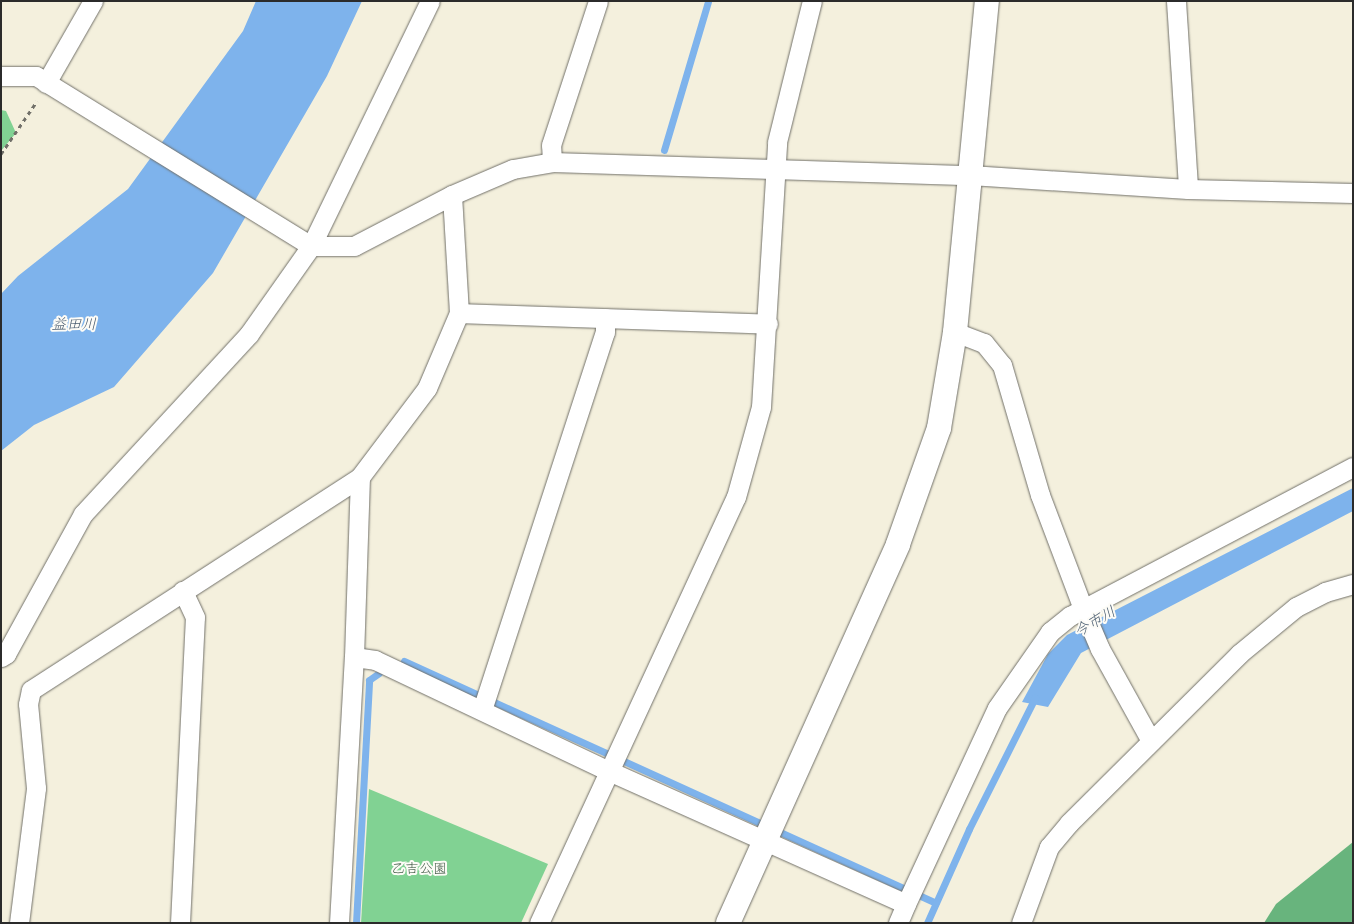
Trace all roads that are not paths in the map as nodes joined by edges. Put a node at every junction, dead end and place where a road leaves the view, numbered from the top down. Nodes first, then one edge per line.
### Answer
1 (93, 1) edge
2 (430, 1) edge
3 (598, 1) edge
4 (812, 1) edge
5 (987, 1) edge
6 (1176, 1) edge
7 (1, 76) edge
8 (46, 83) junction
9 (552, 162) junction
10 (775, 170) junction
11 (970, 175) junction
12 (1188, 188) junction
13 (1353, 193) edge
14 (452, 195) junction
15 (310, 246) junction
16 (459, 314) junction
17 (605, 318) junction
18 (768, 324) junction
19 (955, 332) junction
20 (1353, 467) edge
21 (360, 477) junction
22 (1353, 584) edge
23 (183, 591) junction
24 (1086, 616) junction
25 (1, 657) edge
26 (354, 657) junction
27 (482, 710) junction
28 (1151, 741) junction
29 (609, 771) junction
30 (765, 840) junction
31 (906, 904) junction
32 (19, 923) edge
33 (180, 923) edge
34 (339, 923) edge
35 (539, 923) edge
36 (728, 923) edge
37 (898, 923) edge
38 (1021, 923) edge

1 - 8 street
2 - 15 street
3 - 9 street
4 - 10 street
5 - 11 street
6 - 12 street
7 - 8 street
8 - 15 street
9 - 10 street
9 - 14 street
10 - 11 street
10 - 18 street
11 - 12 street
11 - 19 street
12 - 13 street
14 - 15 street
14 - 16 street
15 - 25 street
16 - 17 street
16 - 21 street
17 - 18 street
17 - 27 street
18 - 29 street
19 - 24 street
19 - 30 street
20 - 24 street
21 - 23 street
21 - 26 street
22 - 28 street
23 - 32 street
23 - 33 street
24 - 28 street
24 - 31 street
26 - 27 street
26 - 34 street
27 - 29 street
28 - 38 street
29 - 30 street
29 - 35 street
30 - 31 street
30 - 36 street
31 - 37 street

